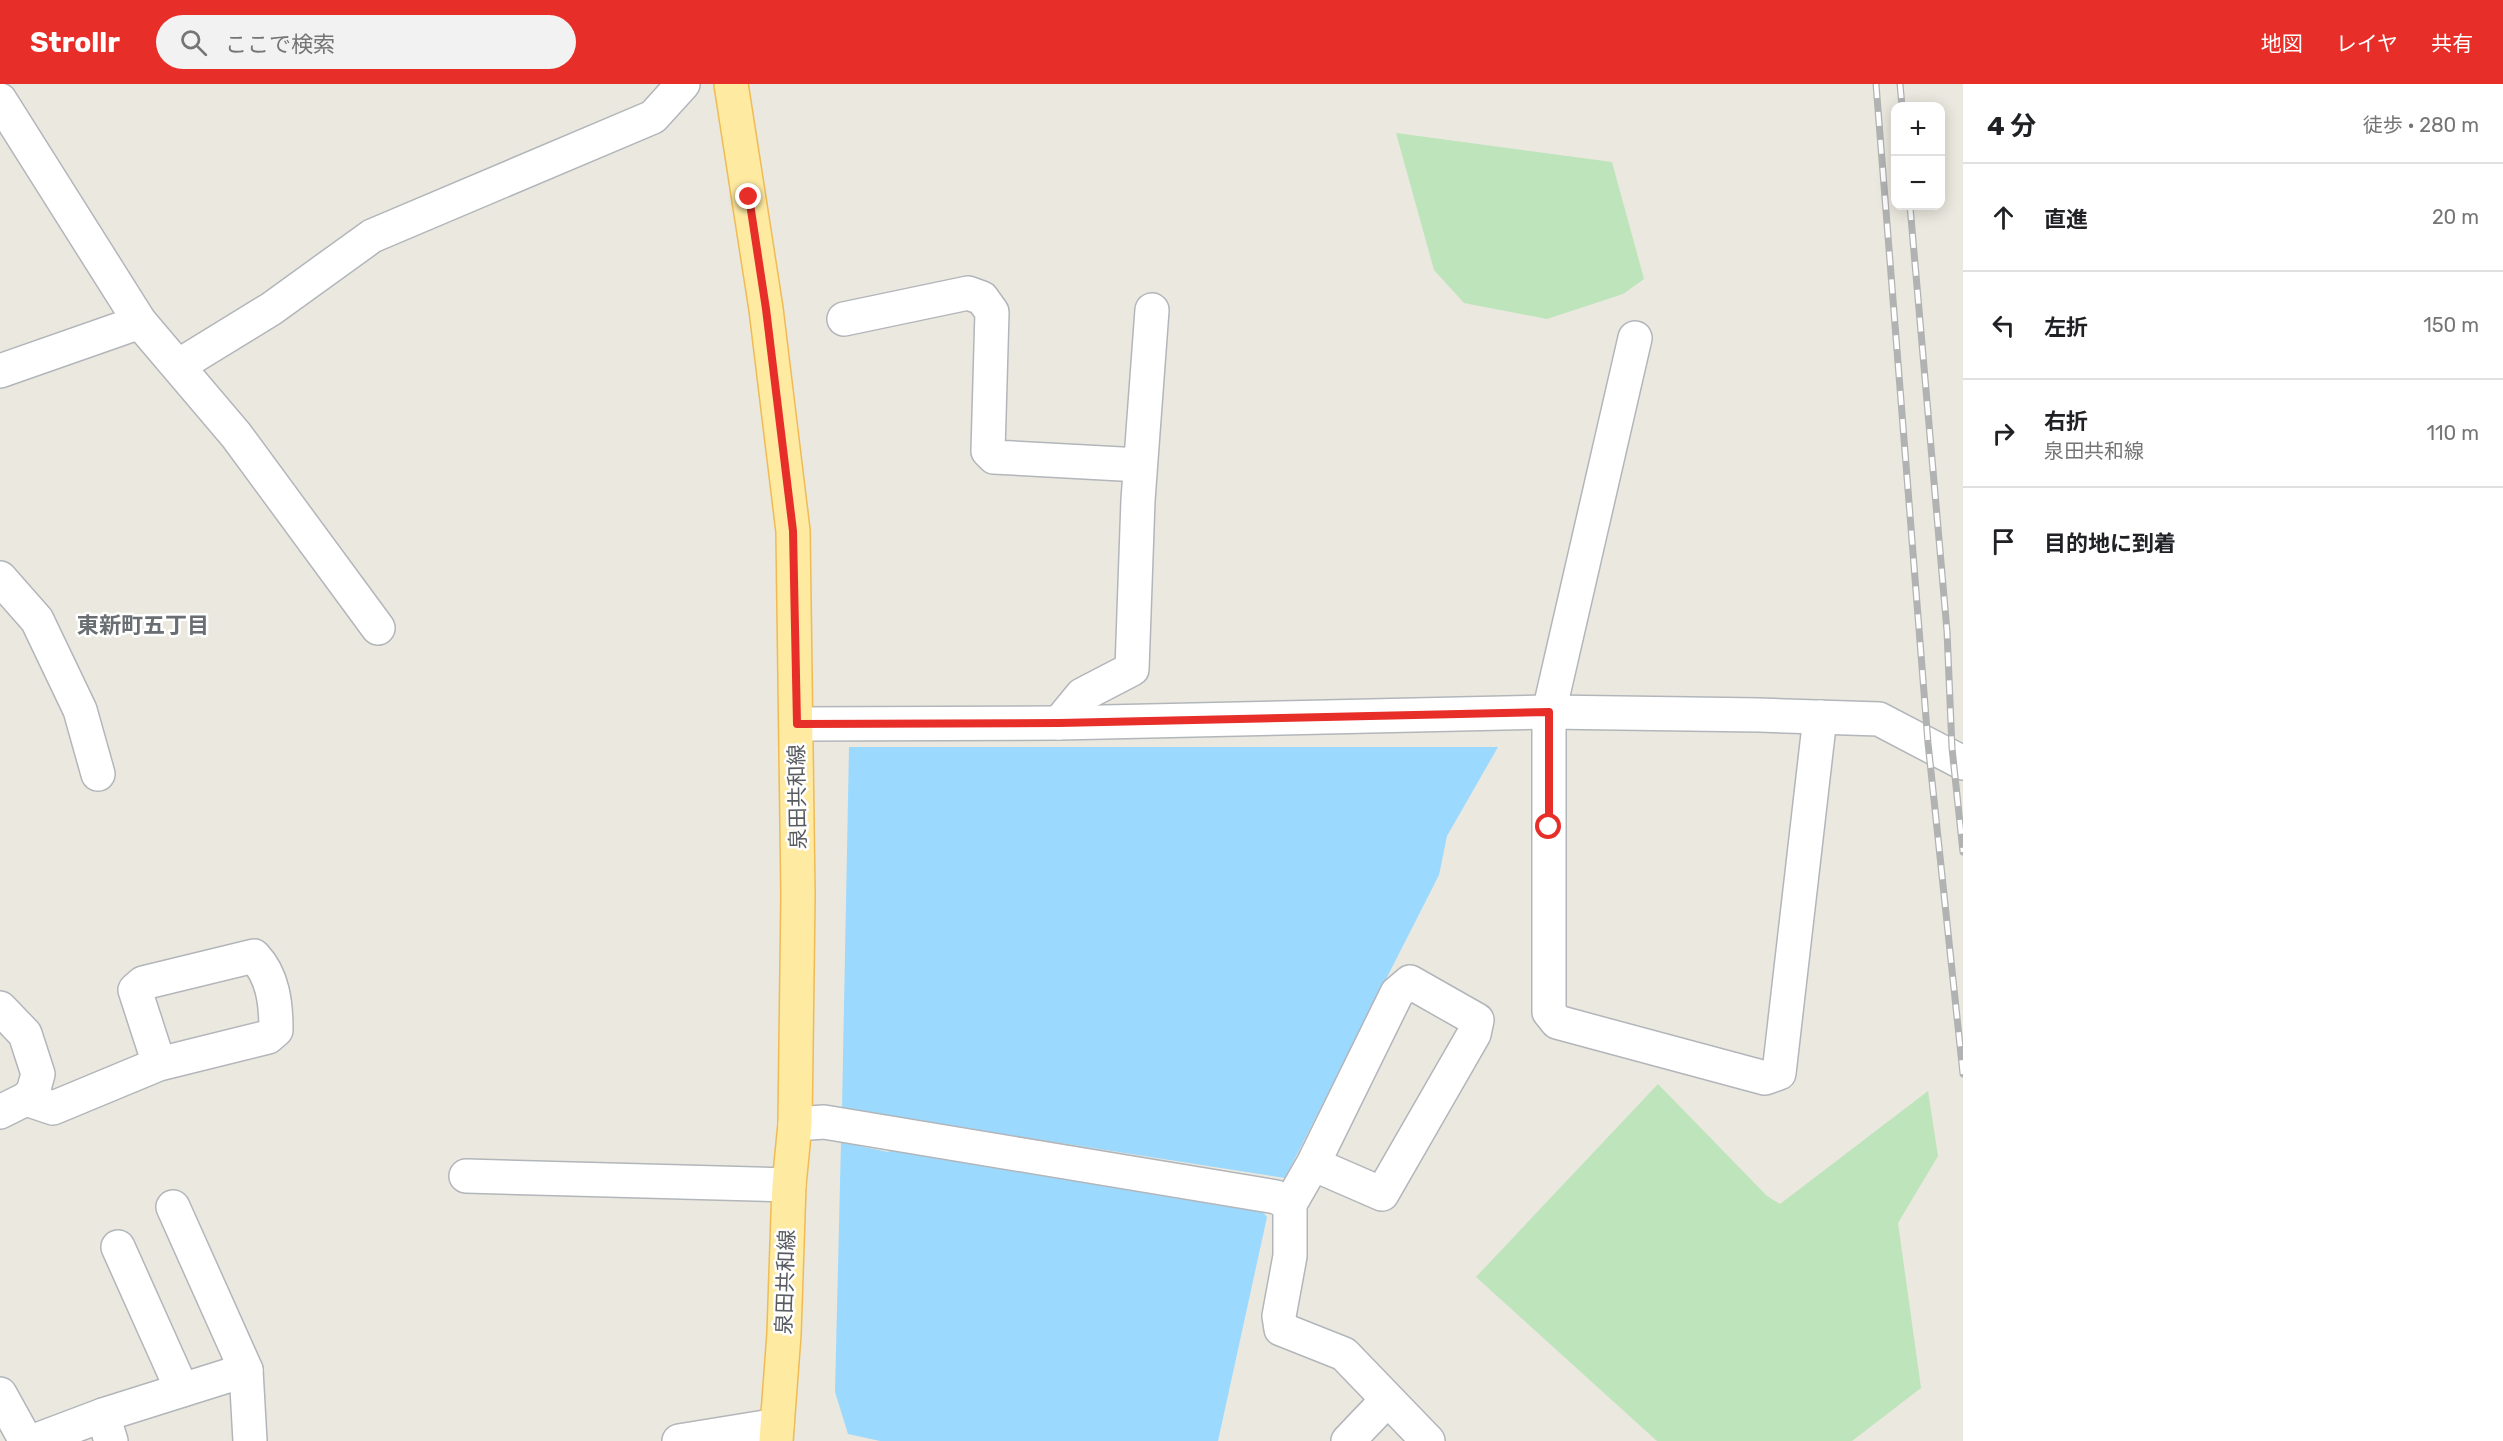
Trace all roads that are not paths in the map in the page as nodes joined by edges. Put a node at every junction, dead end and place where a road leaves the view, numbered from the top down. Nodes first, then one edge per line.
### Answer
1 (683, 84) edge
2 (731, 84) edge
3 (0, 100) edge
4 (1152, 310) dead end
5 (844, 319) dead end
6 (140, 322) junction
7 (1635, 338) dead end
8 (178, 366) junction
9 (0, 371) edge
10 (1140, 465) junction
11 (0, 578) edge
12 (378, 628) dead end
13 (1549, 712) junction
14 (1820, 717) junction
15 (1059, 723) junction
16 (797, 724) junction
17 (1963, 763) edge
18 (98, 774) dead end
19 (0, 1008) edge
20 (159, 1064) dead end
21 (13, 1106) edge
22 (795, 1124) junction
23 (1313, 1164) junction
24 (466, 1176) dead end
25 (789, 1185) junction
26 (1290, 1204) junction
27 (173, 1207) dead end
28 (118, 1247) dead end
29 (246, 1370) junction
30 (182, 1390) junction
31 (0, 1394) edge
32 (1387, 1400) junction
33 (107, 1428) edge
34 (777, 1433) edge
35 (26, 1441) edge
36 (34, 1441) edge
37 (250, 1441) edge
38 (680, 1441) edge
39 (1348, 1441) edge
40 (1428, 1441) edge

1 - 8 street
2 - 16 main road, 泉田共和線
3 - 6 street
4 - 10 street
5 - 10 street
6 - 8 street
6 - 9 street
7 - 13 street
8 - 12 street
10 - 15 street
11 - 18 street
13 - 14 street
13 - 14 street
13 - 15 street
14 - 17 street
15 - 16 street
16 - 22 main road, 泉田共和線
19 - 21 street
20 - 21 street
22 - 25 main road, 泉田共和線
22 - 26 street
23 - 23 street
23 - 26 street
24 - 25 street
25 - 34 main road, 泉田共和線
26 - 32 street
27 - 29 street
28 - 30 street
29 - 30 street
29 - 37 street
30 - 33 street
31 - 35 street
32 - 39 street
32 - 40 street
33 - 36 street
34 - 38 street

